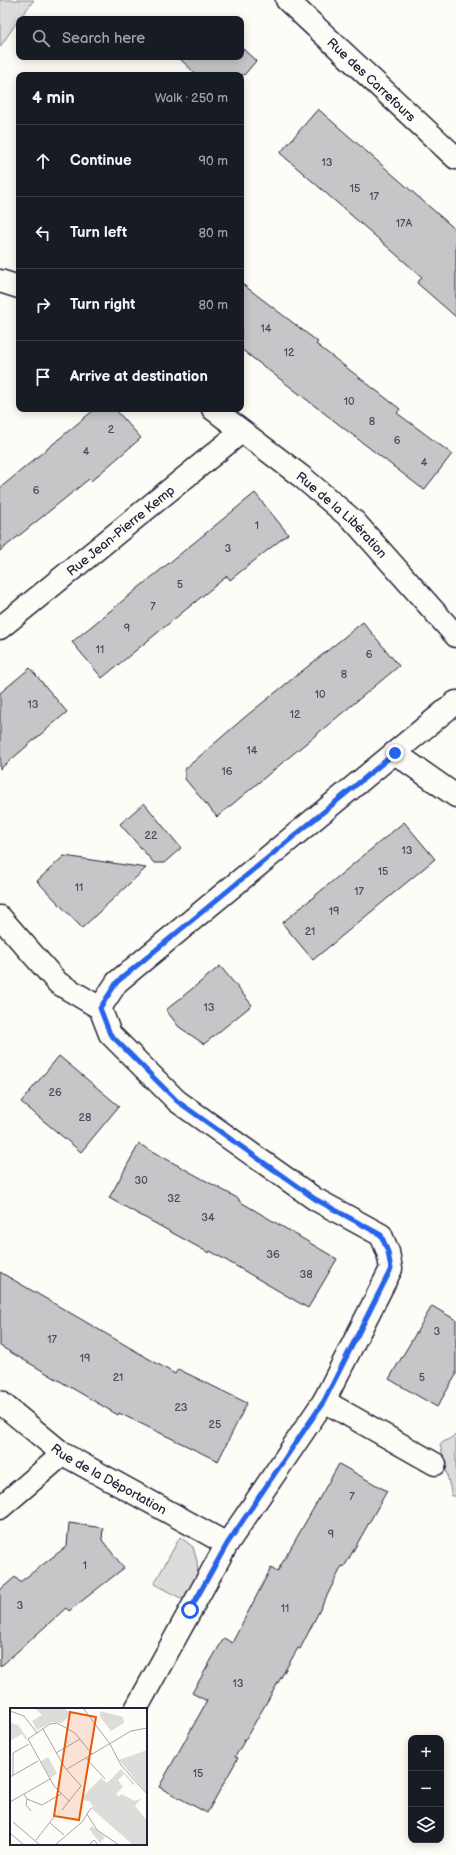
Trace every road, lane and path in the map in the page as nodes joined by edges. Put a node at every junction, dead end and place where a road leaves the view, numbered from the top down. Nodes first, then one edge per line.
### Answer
1 (288, 0) edge
2 (456, 158) edge
3 (0, 281) edge
4 (16, 286) edge
5 (217, 412) edge
6 (241, 432) junction
7 (0, 628) edge
8 (456, 636) edge
9 (456, 702) edge
10 (395, 753) junction
11 (456, 796) edge
12 (0, 917) edge
13 (100, 1008) junction
14 (324, 1401) junction
15 (0, 1402) edge
16 (63, 1454) junction
17 (435, 1464) dead end
18 (0, 1508) edge
19 (227, 1544) junction
20 (137, 1708) edge

1 - 2 street, Rue des Carrefours
3 - 4 street
5 - 6 street, Rue de la Libération
6 - 7 street, Rue Jean-Pierre Kemp
6 - 8 street, Rue de la Libération
9 - 10 street
10 - 11 street
10 - 13 street
12 - 13 street
13 - 14 street
14 - 17 street
14 - 19 street
15 - 16 street, Rue de la Déportation
16 - 18 street
16 - 19 street, Rue de la Déportation
19 - 20 street

